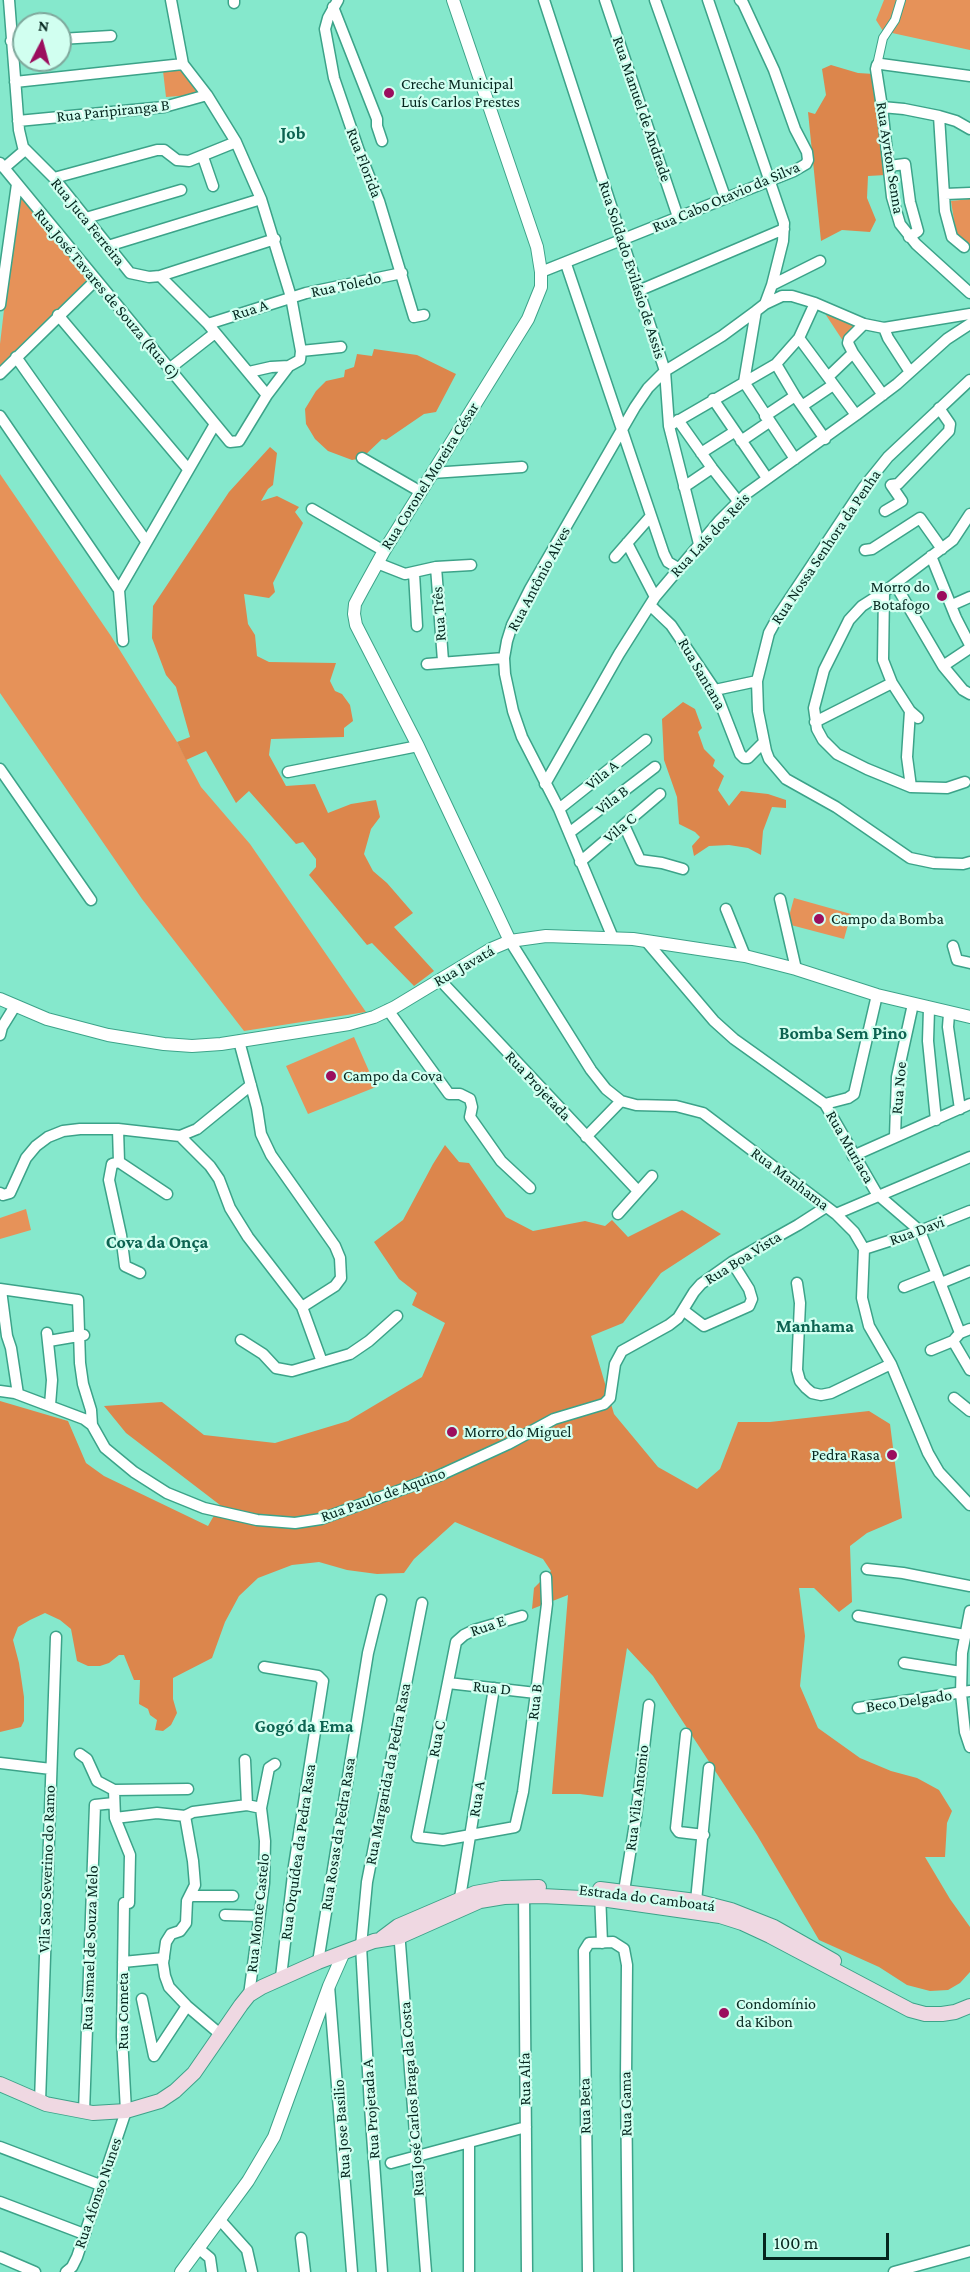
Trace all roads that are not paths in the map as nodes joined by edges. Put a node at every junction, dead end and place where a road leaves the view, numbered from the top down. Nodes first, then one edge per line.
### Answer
1 (9, 0) edge
2 (171, 0) edge
3 (453, 0) edge
4 (544, 0) edge
5 (605, 0) edge
6 (655, 0) edge
7 (708, 0) edge
8 (901, 0) edge
9 (741, 1) edge
10 (335, 4) edge
11 (111, 36) dead end
12 (72, 38) edge
13 (11, 41) joint
14 (183, 64) junction
15 (877, 65) junction
16 (970, 76) edge
17 (15, 82) junction
18 (207, 95) junction
19 (882, 107) junction
20 (939, 116) junction
21 (18, 121) junction
22 (968, 124) edge
23 (382, 141) dead end
24 (236, 142) junction
25 (25, 150) junction
26 (203, 157) junction
27 (2, 166) edge
28 (889, 166) junction
29 (54, 178) junction
30 (769, 180) junction
31 (17, 184) junction
32 (213, 186) dead end
33 (180, 190) dead end
34 (970, 193) edge
35 (945, 194) junction
36 (725, 197) junction
37 (261, 199) junction
38 (678, 217) junction
39 (86, 218) junction
40 (784, 229) junction
41 (909, 237) junction
42 (275, 239) junction
43 (622, 241) junction
44 (108, 246) junction
45 (964, 247) dead end
46 (820, 261) dead end
47 (566, 264) junction
48 (541, 272) junction
49 (402, 273) junction
50 (160, 276) junction
51 (96, 280) junction
52 (772, 285) junction
53 (638, 291) junction
54 (970, 293) edge
55 (291, 297) junction
56 (815, 303) junction
57 (0, 305) edge
58 (760, 307) junction
59 (970, 314) edge
60 (58, 315) junction
61 (424, 315) dead end
62 (864, 324) junction
63 (970, 324) edge
64 (884, 328) junction
65 (212, 329) junction
66 (798, 338) junction
67 (341, 346) dead end
68 (301, 351) junction
69 (853, 353) junction
70 (16, 357) junction
71 (292, 364) junction
72 (776, 364) junction
73 (169, 369) junction
74 (665, 371) junction
75 (249, 372) junction
76 (909, 372) junction
77 (0, 374) edge
78 (970, 380) edge
79 (830, 381) junction
80 (744, 382) junction
81 (267, 395) junction
82 (883, 395) junction
83 (795, 396) junction
84 (713, 399) junction
85 (802, 406) junction
86 (939, 408) junction
87 (856, 415) junction
88 (0, 416) edge
89 (767, 419) junction
90 (674, 423) junction
91 (215, 424) junction
92 (622, 430) junction
93 (738, 436) junction
94 (825, 439) junction
95 (701, 453) junction
96 (362, 458) dead end
97 (795, 459) junction
98 (522, 467) dead end
99 (712, 468) junction
100 (188, 469) junction
101 (432, 473) junction
102 (767, 478) junction
103 (684, 487) junction
104 (421, 492) junction
105 (738, 501) junction
106 (312, 509) dead end
107 (885, 511) dead end
108 (970, 514) edge
109 (650, 517) junction
110 (966, 529) edge
111 (146, 541) junction
112 (627, 543) junction
113 (699, 544) junction
114 (942, 549) junction
115 (865, 550) dead end
116 (384, 551) junction
117 (931, 556) junction
118 (615, 557) dead end
119 (377, 562) junction
120 (471, 565) dead end
121 (436, 567) junction
122 (678, 568) junction
123 (414, 573) junction
124 (895, 584) junction
125 (120, 590) junction
126 (884, 592) junction
127 (970, 597) edge
128 (653, 602) junction
129 (952, 605) junction
130 (417, 626) dead end
131 (123, 641) dead end
132 (970, 647) edge
133 (504, 658) junction
134 (443, 661) junction
135 (427, 664) dead end
136 (943, 666) junction
137 (757, 681) junction
138 (892, 683) junction
139 (715, 690) junction
140 (970, 694) edge
141 (815, 722) junction
142 (646, 740) dead end
143 (764, 742) junction
144 (418, 746) junction
145 (655, 767) dead end
146 (0, 769) edge
147 (288, 772) dead end
148 (964, 782) dead end
149 (545, 784) junction
150 (911, 788) junction
151 (660, 794) dead end
152 (559, 809) junction
153 (624, 825) junction
154 (569, 833) junction
155 (970, 861) edge
156 (580, 862) junction
157 (683, 869) dead end
158 (780, 899) dead end
159 (91, 900) dead end
160 (726, 909) dead end
161 (613, 938) junction
162 (510, 940) junction
163 (646, 941) junction
164 (954, 946) dead end
165 (745, 956) junction
166 (970, 963) edge
167 (796, 969) junction
168 (440, 980) junction
169 (877, 995) junction
170 (0, 999) edge
171 (913, 1004) junction
172 (15, 1006) junction
173 (929, 1009) junction
174 (388, 1010) junction
175 (949, 1014) junction
176 (970, 1017) edge
177 (1, 1030) edge
178 (239, 1041) junction
179 (251, 1085) junction
180 (621, 1101) junction
181 (825, 1104) junction
182 (965, 1107) edge
183 (936, 1120) junction
184 (118, 1129) junction
185 (180, 1136) junction
186 (585, 1137) junction
187 (895, 1137) junction
188 (853, 1156) junction
189 (970, 1157) edge
190 (119, 1162) junction
191 (652, 1176) dead end
192 (530, 1188) dead end
193 (638, 1191) junction
194 (5, 1193) edge
195 (167, 1194) dead end
196 (877, 1194) junction
197 (826, 1207) junction
198 (970, 1211) edge
199 (618, 1214) dead end
200 (836, 1214) junction
201 (920, 1231) junction
202 (864, 1249) junction
203 (732, 1262) junction
204 (970, 1271) edge
205 (140, 1273) dead end
206 (939, 1279) junction
207 (797, 1282) dead end
208 (904, 1287) dead end
209 (0, 1290) edge
210 (302, 1307) junction
211 (683, 1310) junction
212 (397, 1316) dead end
213 (961, 1334) edge
214 (82, 1335) junction
215 (241, 1340) dead end
216 (931, 1350) dead end
217 (322, 1362) junction
218 (615, 1364) joint
219 (891, 1364) junction
220 (970, 1370) edge
221 (0, 1391) edge
222 (18, 1394) junction
223 (954, 1398) dead end
224 (50, 1405) junction
225 (970, 1412) edge
226 (92, 1425) junction
227 (970, 1505) edge
228 (867, 1569) dead end
229 (546, 1577) dead end
230 (970, 1586) edge
231 (381, 1600) dead end
232 (422, 1603) dead end
233 (970, 1611) edge
234 (522, 1616) dead end
235 (858, 1616) dead end
236 (965, 1635) junction
237 (56, 1637) dead end
238 (456, 1642) joint
239 (904, 1663) dead end
240 (264, 1667) dead end
241 (961, 1672) junction
242 (448, 1683) junction
243 (494, 1688) junction
244 (536, 1693) junction
245 (965, 1693) edge
246 (649, 1705) dead end
247 (858, 1708) dead end
248 (686, 1734) dead end
249 (970, 1747) edge
250 (80, 1754) dead end
251 (245, 1760) dead end
252 (0, 1763) edge
253 (275, 1764) dead end
254 (709, 1768) dead end
255 (51, 1769) junction
256 (188, 1789) dead end
257 (114, 1790) junction
258 (114, 1803) junction
259 (247, 1805) junction
260 (261, 1808) junction
261 (185, 1815) junction
262 (115, 1818) junction
263 (471, 1834) junction
264 (704, 1835) junction
265 (624, 1891) junction
266 (524, 1892) junction
267 (600, 1894) junction
268 (190, 1896) junction
269 (233, 1896) dead end
270 (696, 1901) junction
271 (459, 1905) junction
272 (225, 1915) dead end
273 (259, 1916) junction
274 (399, 1931) junction
275 (608, 1942) junction
276 (361, 1946) junction
277 (344, 1952) junction
278 (164, 1958) junction
279 (123, 1962) junction
280 (318, 1962) junction
281 (829, 1963) junction
282 (281, 1977) junction
283 (329, 1986) junction
284 (970, 1994) edge
285 (249, 1995) junction
286 (142, 1999) dead end
287 (187, 2006) junction
288 (970, 2006) edge
289 (220, 2034) junction
290 (0, 2084) edge
291 (40, 2102) junction
292 (126, 2111) junction
293 (84, 2112) junction
294 (526, 2127) junction
295 (469, 2143) junction
296 (0, 2147) edge
297 (417, 2156) junction
298 (391, 2163) dead end
299 (100, 2185) junction
300 (0, 2202) edge
301 (219, 2220) junction
302 (84, 2234) junction
303 (301, 2238) dead end
304 (198, 2248) junction
305 (970, 2251) edge
306 (0, 2257) edge
307 (35, 2272) edge
308 (66, 2272) edge
309 (181, 2272) edge
310 (212, 2272) edge
311 (252, 2272) edge
312 (305, 2272) edge
313 (352, 2272) edge
314 (382, 2272) edge
315 (426, 2272) edge
316 (469, 2272) edge
317 (527, 2272) edge
318 (588, 2272) edge
319 (628, 2272) edge
320 (894, 2272) edge

1 - 13 street
2 - 14 street
3 - 48 street, Rua Coronel Moreira César
4 - 43 street, Rua Soldado Evilásio de Assis
5 - 38 street, Rua Manuel de Andrade
6 - 36 street
7 - 30 street
8 - 15 street
9 - 30 street, Rua Cabo Otavio da Silva
10 - 23 street
10 - 49 street, Rua Florida
11 - 12 street
13 - 17 street
14 - 17 street
14 - 18 street
15 - 16 street
15 - 19 street, Rua Ayrton Senna
17 - 21 street
18 - 21 street, Rua Paripiranga B
18 - 24 street
19 - 20 street
19 - 28 street, Rua Ayrton Senna
20 - 22 street
20 - 35 street
21 - 25 street
24 - 26 street
24 - 37 street
25 - 27 street
25 - 29 street, Rua Juca Ferreira
26 - 29 street
26 - 32 street
27 - 31 street, Rua José Tavares de Souza (Rua G)
28 - 41 street, Rua Ayrton Senna
28 - 41 street
29 - 39 street, Rua Juca Ferreira
30 - 36 street, Rua Cabo Otavio da Silva
30 - 40 street
31 - 51 street, Rua José Tavares de Souza (Rua G)
31 - 57 street
33 - 39 street
34 - 35 street
35 - 45 street
36 - 38 street, Rua Cabo Otavio da Silva
37 - 42 street
37 - 44 street
38 - 43 street, Rua Cabo Otavio da Silva
39 - 44 street, Rua Juca Ferreira
40 - 52 street
40 - 53 street
41 - 54 street, Rua Ayrton Senna
42 - 50 street, Rua Juca Ferreira
42 - 55 street
43 - 47 street, Rua Cabo Otavio da Silva
43 - 53 street, Rua Soldado Evilásio de Assis
44 - 50 street, Rua Juca Ferreira
46 - 52 street
47 - 48 street, Rua Cabo Otavio da Silva
47 - 92 street
48 - 101 street, Rua Coronel Moreira César
49 - 55 street, Rua Toledo
49 - 61 street, Rua Florida
50 - 65 street
51 - 60 street
51 - 73 street, Rua José Tavares de Souza (Rua G)
52 - 58 street
53 - 74 street, Rua Soldado Evilásio de Assis
55 - 65 street, Rua A
55 - 68 street
56 - 58 street
56 - 62 street
56 - 66 street
58 - 74 street, Rua Antônio Alves
58 - 80 street
59 - 64 street
60 - 70 street
60 - 100 street
62 - 64 street
62 - 69 street
63 - 76 street, Rua Laís dos Reis
64 - 76 street
65 - 73 street
65 - 75 street
66 - 72 street
66 - 79 street
67 - 68 street
68 - 71 street
69 - 79 street
69 - 82 street
70 - 77 street
70 - 111 street
71 - 75 street
71 - 81 street
72 - 80 street
72 - 83 street
73 - 91 street, Rua José Tavares de Souza (Rua G)
74 - 90 street, Rua Soldado Evilásio de Assis
74 - 92 street, Rua Antônio Alves
75 - 81 street
76 - 82 street, Rua Laís dos Reis
78 - 86 street, Rua Nossa Senhora da Penha
79 - 85 street
79 - 87 street
80 - 84 street
80 - 89 street
81 - 91 street, Rua José Tavares de Souza (Rua G)
82 - 87 street, Rua Laís dos Reis
83 - 85 street
83 - 89 street
84 - 90 street
84 - 93 street
85 - 94 street
86 - 107 street
86 - 137 street, Rua Nossa Senhora da Penha
87 - 94 street, Rua Laís dos Reis
88 - 125 street
89 - 93 street
89 - 97 street
90 - 95 street
90 - 103 street, Rua Soldado Evilásio de Assis
91 - 100 street
92 - 109 street
92 - 133 street, Rua Antônio Alves
93 - 95 street
93 - 102 street
94 - 97 street, Rua Laís dos Reis
95 - 99 street
96 - 104 street
97 - 102 street, Rua Laís dos Reis
98 - 101 street
99 - 103 street
99 - 105 street
100 - 111 street
101 - 104 street, Rua Coronel Moreira César
102 - 105 street, Rua Laís dos Reis
103 - 113 street, Rua Soldado Evilásio de Assis
104 - 116 street, Rua Coronel Moreira César
105 - 113 street, Rua Laís dos Reis
106 - 116 street
108 - 110 street
109 - 112 street
109 - 122 street
110 - 114 street
111 - 125 street
112 - 118 street
112 - 128 street, Rua Santana
113 - 122 street, Rua Laís dos Reis
114 - 115 street
114 - 117 street
116 - 119 street, Rua Coronel Moreira César
117 - 124 street
117 - 129 street
119 - 123 street
119 - 144 street, Rua Coronel Moreira César
120 - 121 street
121 - 123 street
121 - 134 street, Rua Três
122 - 128 street, Rua Laís dos Reis
123 - 130 street
124 - 126 street
124 - 136 street
125 - 131 street
126 - 138 street
126 - 141 street
127 - 129 street
128 - 139 street, Rua Santana
128 - 149 street, Rua Laís dos Reis
129 - 132 street
132 - 136 street
133 - 134 street
133 - 149 street, Rua Antônio Alves
134 - 135 street
136 - 140 street
137 - 139 street
137 - 143 street, Rua Nossa Senhora da Penha
138 - 141 street
138 - 150 street
139 - 143 street, Rua Santana
141 - 150 street
142 - 152 street, Vila A
143 - 155 street, Rua Nossa Senhora da Penha
144 - 147 street
144 - 162 street, Rua Coronel Moreira César
145 - 154 street, Vila B
146 - 159 street
148 - 150 street
149 - 152 street, Rua Antônio Alves
151 - 153 street, Vila C
152 - 154 street, Rua Antônio Alves
153 - 156 street, Vila C
153 - 157 street
154 - 156 street, Rua Antônio Alves
156 - 161 street, Rua Antônio Alves
158 - 167 street
160 - 165 street
161 - 162 street, Rua Javatá
161 - 163 street, Rua Javatá
162 - 168 street, Rua Javatá
162 - 180 street
163 - 165 street, Rua Javatá
163 - 181 street, Rua Muriaca
164 - 166 street
165 - 167 street, Rua Javatá
167 - 169 street, Rua Javatá
168 - 174 street, Rua Javatá
168 - 186 street, Rua Projetada
169 - 171 street, Rua Javatá
169 - 181 street
170 - 172 street, Rua Javatá
171 - 173 street, Rua Javatá
171 - 187 street, Rua Noe
172 - 177 street
172 - 178 street, Rua Javatá
173 - 175 street, Rua Javatá
173 - 183 street
174 - 178 street, Rua Javatá
174 - 192 street
175 - 176 street, Rua Javatá
175 - 182 street
178 - 179 street
179 - 185 street
179 - 210 street
180 - 186 street
180 - 197 street, Rua Manhama
181 - 188 street, Rua Muriaca
182 - 183 street
183 - 187 street
184 - 185 street
184 - 190 street
184 - 194 street
185 - 210 street
186 - 193 street, Rua Projetada
187 - 188 street
188 - 196 street, Rua Muriaca
189 - 196 street
190 - 195 street
190 - 205 street
191 - 193 street
193 - 199 street
196 - 200 street
196 - 201 street, Rua Muriaca
197 - 200 street, Rua Manhama
197 - 203 street, Rua Boa Vista
198 - 201 street, Rua Davi
200 - 202 street, Rua Manhama
201 - 202 street, Rua Davi
201 - 206 street, Rua Muriaca
202 - 219 street
203 - 211 street, Rua Boa Vista
203 - 211 street
204 - 206 street
206 - 208 street
206 - 213 street, Rua Muriaca
207 - 219 street
209 - 214 street
209 - 222 street
210 - 217 street
211 - 218 street, Rua Boa Vista
212 - 217 street
213 - 216 street
213 - 220 street, Rua Muriaca
214 - 224 street
214 - 226 street
215 - 217 street
218 - 226 street, Rua Paulo de Aquino
219 - 227 street
221 - 222 street, Rua Paulo de Aquino
222 - 224 street, Rua Paulo de Aquino
223 - 225 street
224 - 226 street, Rua Paulo de Aquino
228 - 230 street
229 - 244 street, Rua B
231 - 280 street, Rua Rosas da Pedra Rasa
232 - 276 street, Rua Margarida da Pedra Rasa
233 - 236 street
234 - 238 street, Rua E
235 - 236 street
236 - 241 street
237 - 255 street, Vila Sao Severino do Ramo
238 - 242 street, Rua C
239 - 241 street
240 - 282 street, Rua Orquídea da Pedra Rasa
241 - 245 street
242 - 243 street, Rua D
242 - 263 street, Rua C
243 - 244 street, Rua D
243 - 263 street, Rua A
244 - 263 street, Rua B
245 - 247 street, Beco Delgado
245 - 249 street
246 - 265 street, Rua Vila Antonio
248 - 264 street
250 - 257 street
251 - 259 street
252 - 255 street
253 - 260 street, Rua Monte Castelo
254 - 264 street
255 - 291 street, Vila Sao Severino do Ramo
256 - 257 street
257 - 258 street, Rua Cometa
258 - 262 street, Rua Cometa
258 - 293 street, Rua Ismael de Souza Melo
259 - 260 street
259 - 261 street
260 - 273 street, Rua Monte Castelo
261 - 262 street
261 - 268 street
262 - 279 street, Rua Cometa
263 - 271 street, Rua A
264 - 270 street
265 - 267 main road, Estrada do Camboatá
265 - 270 main road, Estrada do Camboatá
266 - 267 main road, Estrada do Camboatá
266 - 271 main road, Estrada do Camboatá
266 - 294 street, Rua Alfa
267 - 275 street, Rua Gama
267 - 281 main road, Estrada do Camboatá
268 - 269 street
268 - 278 street
270 - 281 main road, Estrada do Camboatá
271 - 274 main road, Estrada do Camboatá
272 - 273 street
273 - 285 street, Rua Monte Castelo
274 - 276 main road, Estrada do Camboatá
274 - 297 street, Rua José Carlos Braga da Costa
275 - 318 street, Rua Beta
275 - 319 street, Rua Gama
276 - 277 main road, Estrada do Camboatá
276 - 314 street, Rua Projetada A
277 - 280 main road, Estrada do Camboatá
277 - 283 street
278 - 279 street
278 - 287 street
279 - 292 street, Rua Cometa
280 - 282 main road, Estrada do Camboatá
281 - 284 main road, Estrada do Camboatá
281 - 288 main road, Estrada do Camboatá
282 - 285 main road, Estrada do Camboatá
283 - 301 street
283 - 313 street, Rua Jose Basilio
285 - 289 main road
286 - 287 street
287 - 289 street
289 - 292 main road
290 - 291 main road
291 - 293 main road
292 - 293 main road
292 - 299 street, Rua Afonso Nunes
294 - 295 street
294 - 317 street, Rua Alfa
295 - 297 street
295 - 316 street
296 - 299 street
297 - 298 street
297 - 315 street, Rua José Carlos Braga da Costa
299 - 302 street, Rua Afonso Nunes
300 - 302 street
301 - 304 street
301 - 311 street
302 - 308 street, Rua Afonso Nunes
303 - 312 street
304 - 309 street
304 - 310 street
305 - 320 street
306 - 307 street

